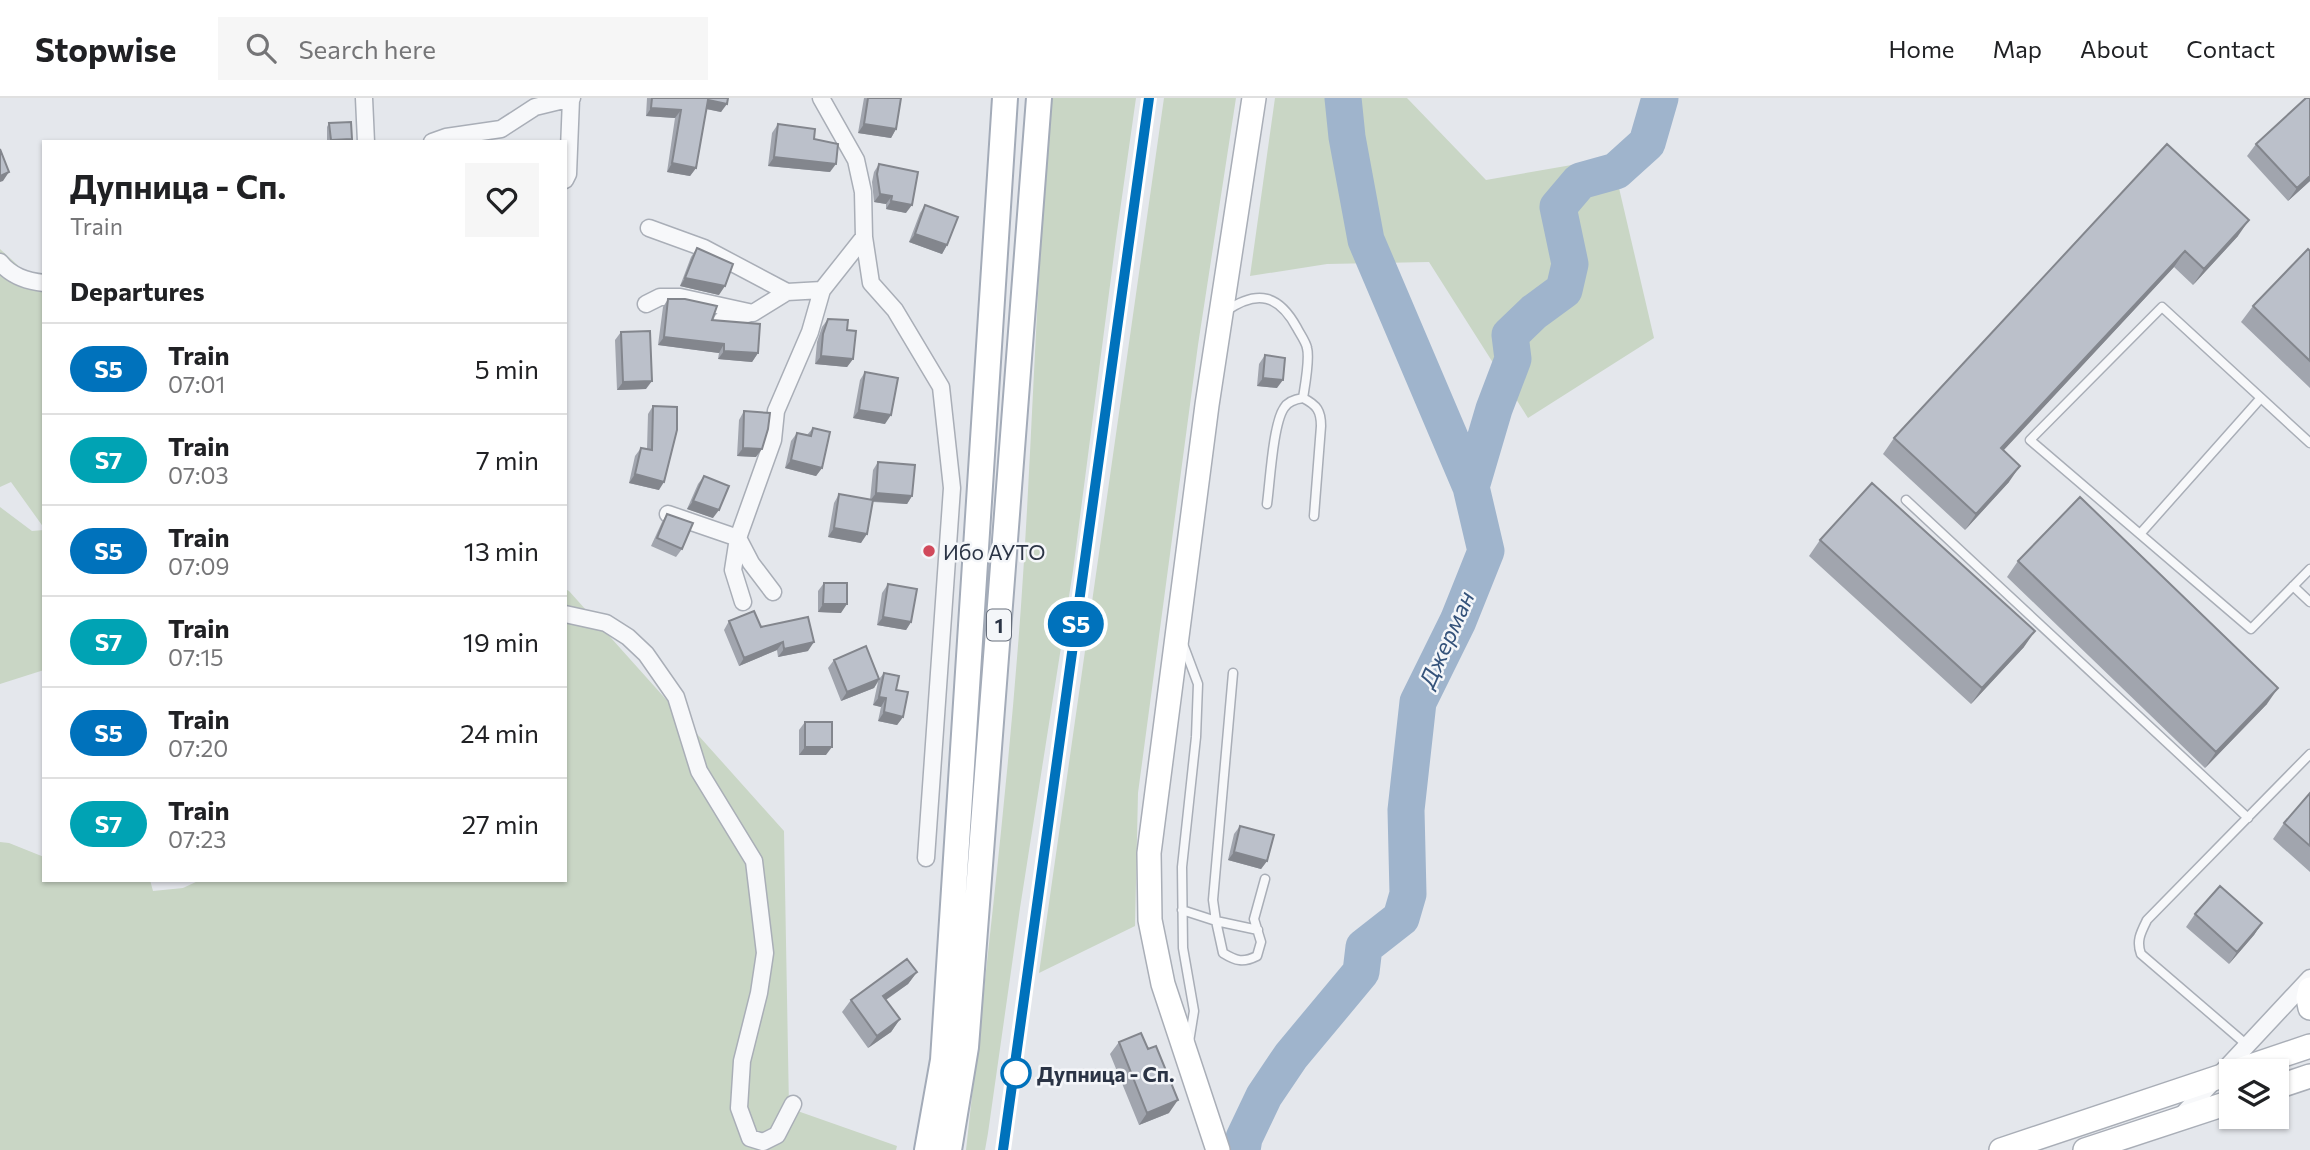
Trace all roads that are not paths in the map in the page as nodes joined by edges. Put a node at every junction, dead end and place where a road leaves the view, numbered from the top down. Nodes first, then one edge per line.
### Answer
1 (364, 98) edge
2 (821, 98) edge
3 (1005, 98) edge
4 (1039, 98) edge
5 (1254, 98) edge
6 (571, 99) edge
7 (366, 140) edge
8 (438, 140) edge
9 (567, 176) edge
10 (649, 228) dead end
11 (864, 237) junction
12 (0, 262) edge
13 (42, 283) edge
14 (822, 290) junction
15 (787, 292) junction
16 (646, 304) dead end
17 (753, 313) junction
18 (1220, 314) junction
19 (722, 320) edge
20 (1303, 398) junction
21 (2260, 400) junction
22 (2310, 443) edge
23 (1906, 500) dead end
24 (1267, 504) dead end
25 (668, 514) edge
26 (1314, 516) dead end
27 (2140, 534) junction
28 (738, 538) junction
29 (2310, 569) edge
30 (2293, 586) junction
31 (773, 592) dead end
32 (743, 602) dead end
33 (2310, 602) edge
34 (567, 614) edge
35 (1177, 629) junction
36 (1233, 673) dead end
37 (2310, 754) edge
38 (2248, 818) junction
39 (926, 858) dead end
40 (1265, 878) dead end
41 (1182, 910) junction
42 (1216, 921) junction
43 (1258, 930) junction
44 (2310, 978) edge
45 (2310, 989) edge
46 (2310, 1008) edge
47 (2248, 1045) junction
48 (2310, 1046) edge
49 (2238, 1059) edge
50 (2272, 1059) edge
51 (1189, 1066) junction
52 (2310, 1076) edge
53 (2219, 1077) edge
54 (2219, 1082) edge
55 (2289, 1083) edge
56 (793, 1104) dead end
57 (2219, 1106) edge
58 (2179, 1118) junction
59 (927, 1150) edge
60 (948, 1150) edge
61 (1218, 1150) edge
62 (2000, 1150) edge
63 (2085, 1150) edge

1 - 7 street
2 - 11 street
3 - 59 main road, 1
4 - 60 main road, 1
5 - 18 main road
6 - 8 street
6 - 9 street
10 - 15 street
11 - 14 street
11 - 39 street
12 - 13 street
14 - 15 street
14 - 28 street
15 - 17 street
16 - 17 street
17 - 19 street
18 - 20 lane
18 - 35 main road
20 - 24 lane
20 - 26 lane
21 - 22 lane
21 - 27 lane
21 - 27 lane
23 - 38 lane
25 - 28 street
27 - 30 lane
28 - 31 street
28 - 32 street
29 - 30 lane
30 - 33 lane
34 - 56 street
35 - 41 lane
35 - 51 main road
36 - 42 lane
37 - 38 lane
38 - 47 lane
40 - 43 lane
41 - 42 lane
41 - 51 lane
42 - 43 lane
42 - 43 lane
44 - 47 street
45 - 46 main road
47 - 49 street
48 - 50 main road
51 - 61 main road
52 - 55 main road
53 - 62 main road
54 - 58 street
57 - 58 main road
58 - 63 main road

